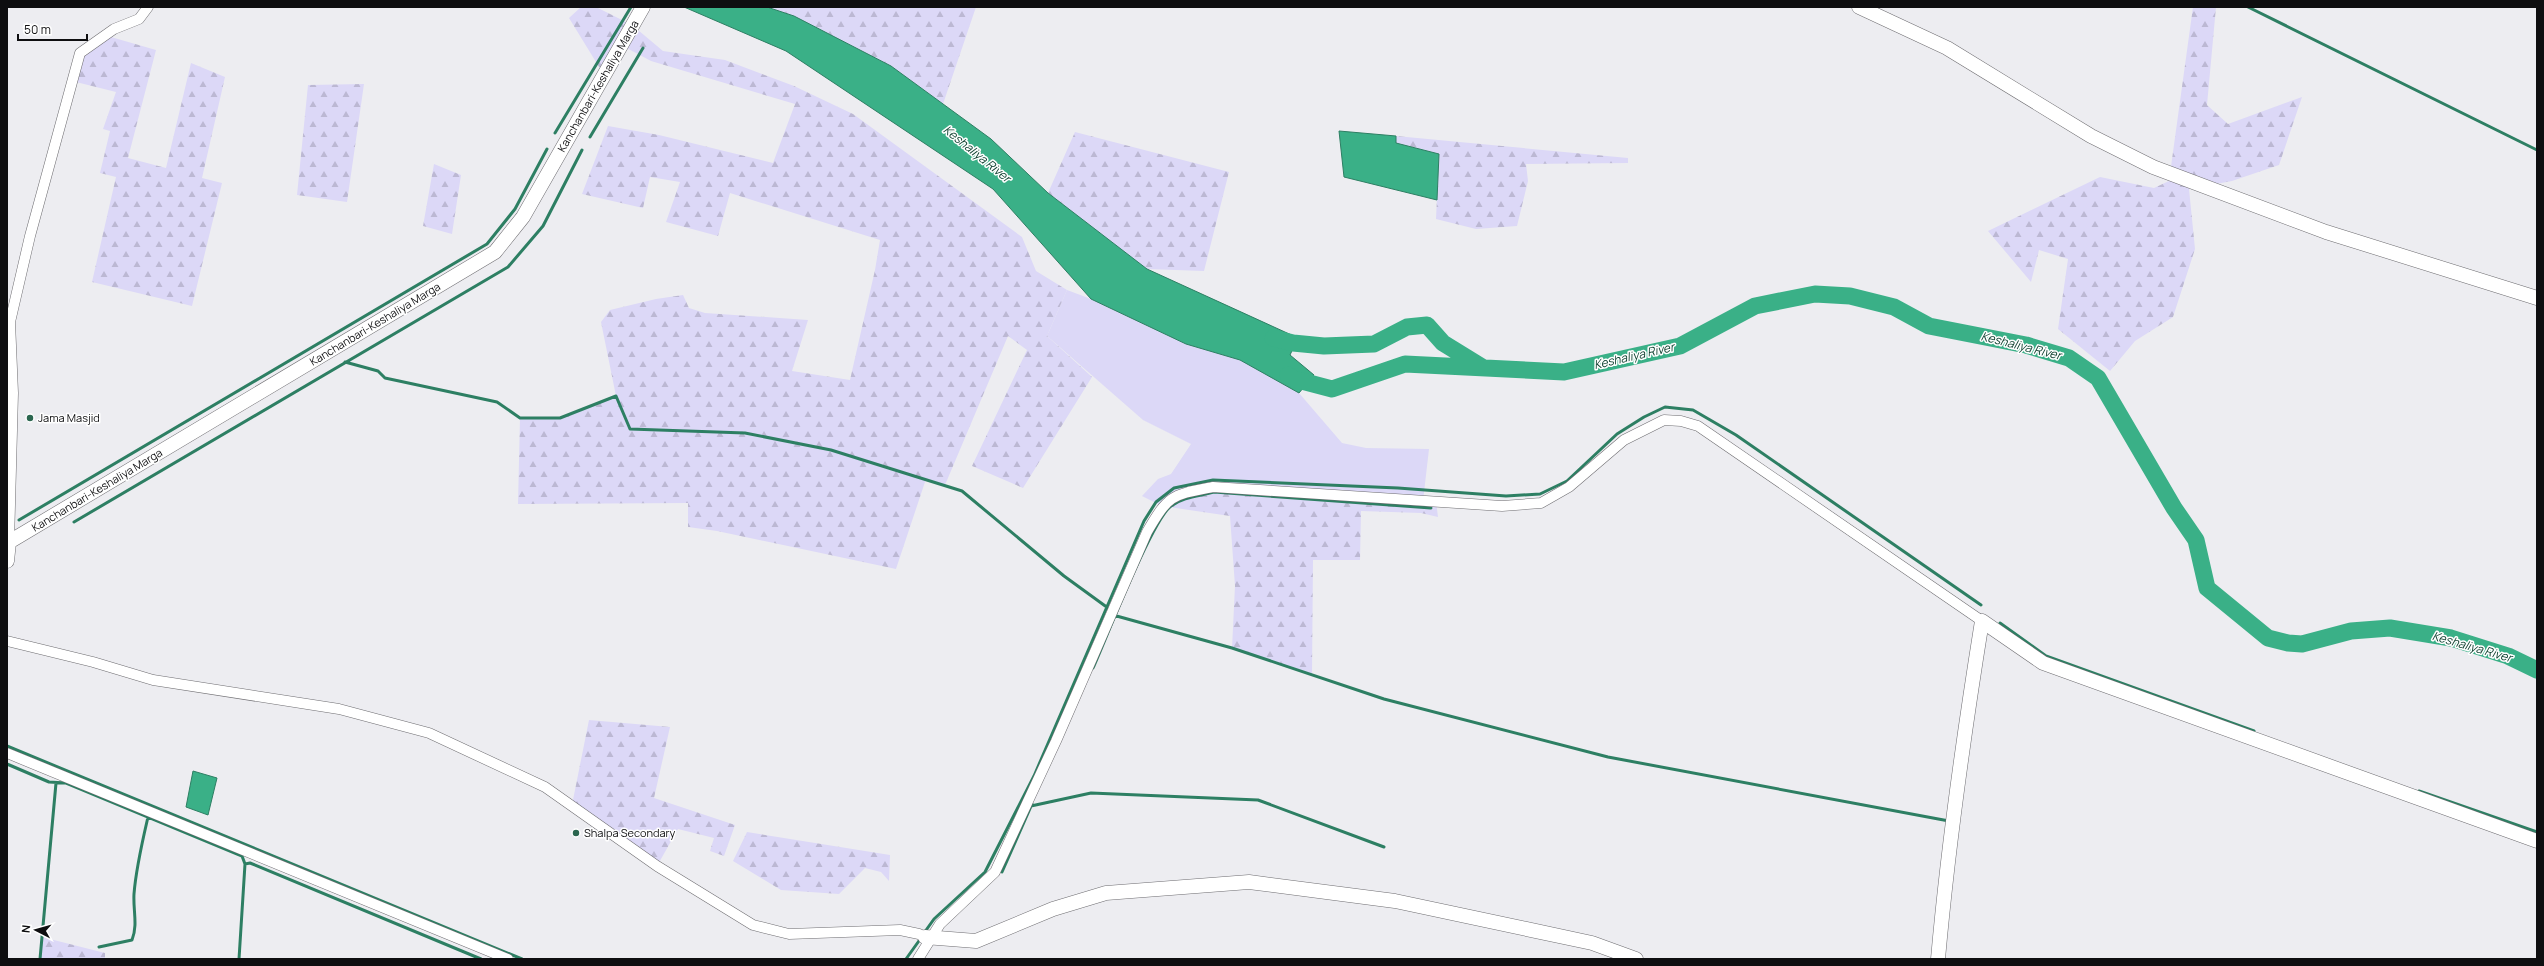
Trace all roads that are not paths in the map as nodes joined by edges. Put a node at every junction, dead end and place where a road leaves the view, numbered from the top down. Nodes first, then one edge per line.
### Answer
1 (148, 7) edge
2 (643, 7) edge
3 (1859, 7) edge
4 (2537, 298) edge
5 (9, 542) junction
6 (7, 561) edge
7 (1982, 622) junction
8 (7, 641) edge
9 (7, 753) edge
10 (2537, 840) edge
11 (925, 937) junction
12 (508, 959) edge
13 (918, 959) edge
14 (1636, 959) edge
15 (1938, 959) edge

1 - 5 street
2 - 5 street, Kanchanbari-Keshaliya Marga
3 - 4 street
5 - 6 street
7 - 10 street
7 - 11 street
7 - 15 street
8 - 11 street
9 - 12 street
11 - 13 street
11 - 14 street

